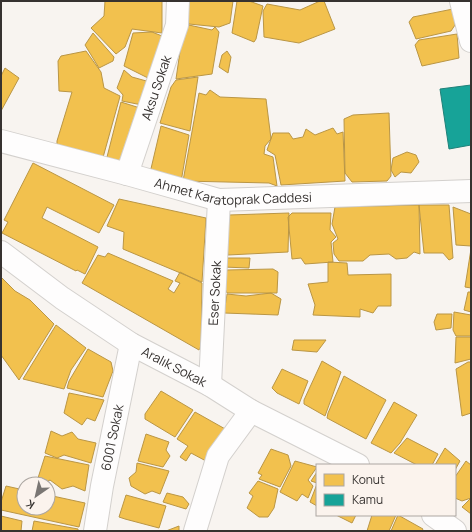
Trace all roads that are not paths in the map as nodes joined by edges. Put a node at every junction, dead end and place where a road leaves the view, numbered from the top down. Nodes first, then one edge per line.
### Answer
1 (178, 1) edge
2 (461, 1) edge
3 (471, 41) edge
4 (4, 147) edge
5 (127, 174) junction
6 (471, 191) edge
7 (219, 200) junction
8 (1, 252) edge
9 (131, 344) junction
10 (210, 385) junction
11 (251, 411) junction
12 (356, 464) edge
13 (95, 531) edge
14 (195, 531) edge

1 - 5 street, Aksu Sokak
2 - 3 street
4 - 5 street, Ahmet Karatoprak Caddesi
5 - 7 street, Ahmet Karatoprak Caddesi
6 - 7 street, Ahmet Karatoprak Caddesi
7 - 10 street, Eser Sokak
8 - 9 street, Aralık Sokak
9 - 10 street, Aralık Sokak
9 - 13 street, 6001 Sokak
10 - 11 street, Aralık Sokak
11 - 12 street, Aralık Sokak
11 - 14 street

